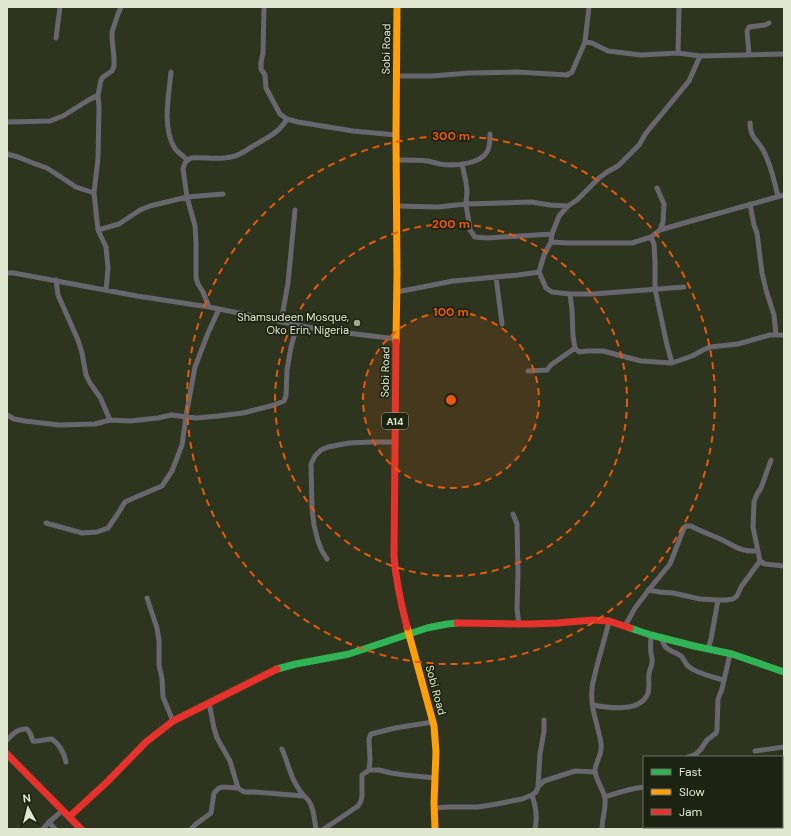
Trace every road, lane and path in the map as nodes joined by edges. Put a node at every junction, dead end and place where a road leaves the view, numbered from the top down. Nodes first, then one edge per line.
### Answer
1 (60, 7) edge
2 (121, 7) edge
3 (264, 7) edge
4 (397, 7) edge
5 (589, 7) edge
6 (679, 7) edge
7 (769, 23) dead end
8 (56, 38) dead end
9 (585, 42) junction
10 (678, 53) junction
11 (749, 54) junction
12 (784, 54) edge
13 (700, 56) junction
14 (171, 72) dead end
15 (396, 76) junction
16 (98, 95) junction
17 (286, 119) junction
18 (7, 122) edge
19 (750, 123) dead end
20 (490, 134) dead end
21 (396, 135) junction
22 (7, 154) edge
23 (188, 160) junction
24 (396, 160) junction
25 (462, 164) junction
26 (657, 188) dead end
27 (94, 193) junction
28 (223, 194) dead end
29 (784, 195) edge
30 (778, 196) junction
31 (187, 197) junction
32 (466, 204) junction
33 (750, 204) junction
34 (396, 206) junction
35 (568, 206) junction
36 (295, 210) dead end
37 (98, 230) junction
38 (660, 230) junction
39 (552, 234) junction
40 (651, 237) junction
41 (551, 242) junction
42 (539, 272) junction
43 (7, 273) edge
44 (496, 277) junction
45 (56, 280) junction
46 (684, 287) dead end
47 (655, 289) junction
48 (106, 290) junction
49 (397, 292) junction
50 (570, 294) junction
51 (209, 307) junction
52 (219, 309) junction
53 (281, 322) junction
54 (502, 324) dead end
55 (297, 325) junction
56 (776, 335) junction
57 (784, 335) edge
58 (396, 339) junction
59 (575, 348) junction
60 (672, 363) junction
61 (528, 371) dead end
62 (7, 415) edge
63 (186, 416) junction
64 (110, 420) junction
65 (395, 442) junction
66 (771, 460) dead end
67 (513, 514) dead end
68 (46, 523) dead end
69 (757, 551) junction
70 (327, 559) dead end
71 (760, 560) junction
72 (784, 566) edge
73 (648, 590) junction
74 (147, 598) dead end
75 (718, 600) junction
76 (609, 621) junction
77 (519, 625) junction
78 (626, 626) junction
79 (410, 634) junction
80 (652, 635) junction
81 (662, 638) junction
82 (708, 649) junction
83 (730, 654) junction
84 (784, 672) edge
85 (723, 680) junction
86 (209, 702) junction
87 (593, 705) junction
88 (544, 720) dead end
89 (173, 721) junction
90 (433, 722) junction
91 (7, 740) edge
92 (784, 747) edge
93 (282, 749) dead end
94 (755, 751) dead end
95 (7, 754) edge
96 (691, 756) edge
97 (66, 762) dead end
98 (369, 770) junction
99 (595, 772) junction
100 (435, 778) junction
101 (538, 787) junction
102 (643, 787) edge
103 (238, 788) junction
104 (532, 795) junction
105 (304, 796) junction
106 (605, 797) junction
107 (434, 808) junction
108 (62, 811) junction
109 (69, 817) junction
110 (49, 822) junction
111 (43, 829) edge
112 (55, 829) edge
113 (81, 829) edge
114 (191, 829) edge
115 (316, 829) edge
116 (324, 829) edge
117 (435, 829) edge
118 (535, 829) edge
119 (602, 829) edge

1 - 8 street
2 - 16 street
3 - 17 street
4 - 15 main road, Sobi Road / A14
5 - 9 street
6 - 10 street
7 - 11 street
9 - 10 street
9 - 15 street
10 - 13 street
11 - 12 street
11 - 13 street
13 - 35 street
14 - 23 street
15 - 21 main road, Sobi Road / A14
16 - 18 street
16 - 27 street
17 - 21 street
17 - 23 street
19 - 30 street
20 - 25 street
21 - 24 main road, Sobi Road / A14
22 - 27 street
23 - 31 street
24 - 25 street
24 - 34 main road, Sobi Road / A14
25 - 32 street
26 - 38 street
27 - 37 street
28 - 31 street
29 - 30 street
30 - 33 street
31 - 37 street
31 - 51 street
32 - 34 street
32 - 35 street
32 - 39 street
33 - 38 street
33 - 56 street
34 - 49 main road, Sobi Road / A14
35 - 39 street
36 - 53 street
37 - 48 street
38 - 40 street
39 - 41 street
40 - 41 street
40 - 47 street
41 - 42 street
42 - 44 street
42 - 50 street
43 - 45 street
44 - 49 street
44 - 54 street
45 - 48 street
45 - 64 street
46 - 47 street
47 - 50 street
47 - 60 street
48 - 51 street
49 - 58 main road, Sobi Road / A14
50 - 59 street
51 - 52 street
52 - 53 street
52 - 63 street
53 - 55 street
55 - 58 street
55 - 63 street
56 - 57 street
56 - 60 street
58 - 65 main road, Sobi Road / A14
59 - 60 street
59 - 61 street
62 - 64 street
63 - 64 street
63 - 68 street
65 - 70 street
65 - 79 main road, Sobi Road / A14
66 - 69 street
67 - 77 street
69 - 71 street
69 - 73 street
71 - 72 street
71 - 75 street
73 - 75 street
73 - 78 street
74 - 89 street
75 - 82 street
76 - 77 main road
76 - 78 main road
76 - 87 street
77 - 79 main road
78 - 80 main road
79 - 86 main road
79 - 90 main road, Sobi Road / A14
80 - 81 main road
80 - 87 street
81 - 82 main road
81 - 85 street
82 - 83 main road
83 - 84 main road
83 - 85 street
85 - 96 street
86 - 89 main road
86 - 103 street
87 - 99 street
88 - 101 street
89 - 109 main road
90 - 98 street
90 - 100 main road, Sobi Road / A14
91 - 97 street
92 - 94 street
93 - 105 street
95 - 108 main road
98 - 100 street
98 - 116 street
99 - 101 street
99 - 106 street
100 - 107 main road, Sobi Road / A14
101 - 104 street
102 - 106 street
103 - 105 street
103 - 114 street
104 - 107 street
104 - 118 street
105 - 115 street
106 - 119 street
107 - 117 main road, Sobi Road / A14
108 - 109 main road
108 - 110 street
109 - 113 main road
110 - 111 street
110 - 112 street

